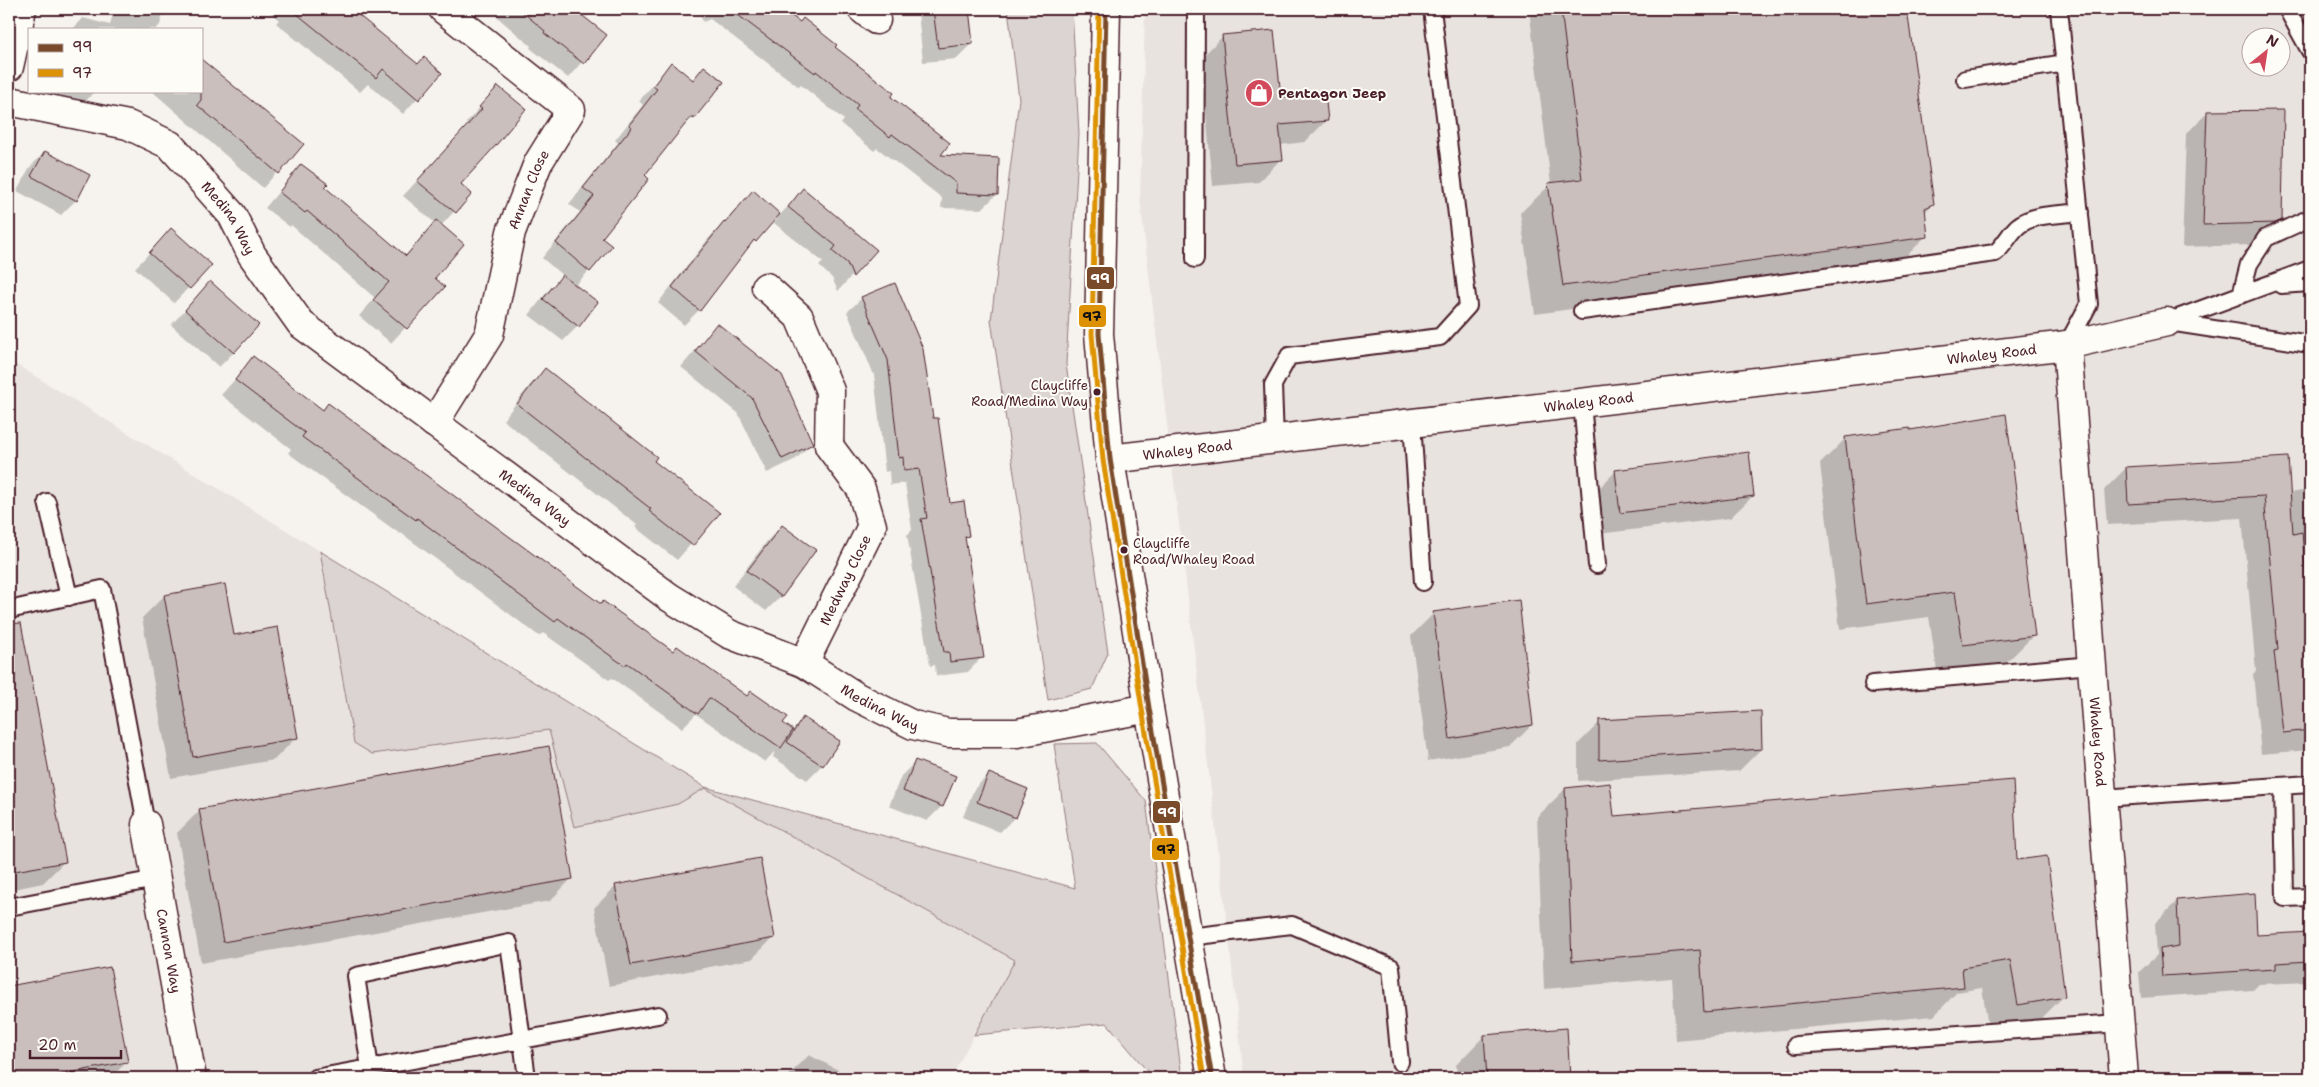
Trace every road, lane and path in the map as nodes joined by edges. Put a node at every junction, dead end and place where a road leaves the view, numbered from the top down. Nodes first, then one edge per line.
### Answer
1 (22, 9) edge
2 (443, 9) edge
3 (1106, 9) edge
4 (1196, 9) edge
5 (1432, 9) edge
6 (2059, 9) edge
7 (2287, 9) edge
8 (2310, 51) edge
9 (2065, 63) junction
10 (9, 67) edge
11 (1965, 79) dead end
12 (9, 101) edge
13 (2080, 212) junction
14 (2310, 218) edge
15 (1195, 259) dead end
16 (2310, 269) edge
17 (2310, 284) edge
18 (2264, 286) junction
19 (766, 287) dead end
20 (2241, 295) junction
21 (1582, 311) dead end
22 (2167, 322) junction
23 (2310, 344) edge
24 (2068, 345) junction
25 (1582, 403) junction
26 (434, 423) junction
27 (1412, 423) junction
28 (1275, 440) junction
29 (1110, 459) junction
30 (47, 502) dead end
31 (1597, 565) dead end
32 (1423, 582) dead end
33 (69, 596) junction
34 (9, 610) edge
35 (804, 663) junction
36 (2092, 665) junction
37 (1873, 684) dead end
38 (1149, 708) junction
39 (2310, 784) edge
40 (2283, 786) junction
41 (2102, 798) junction
42 (146, 824) joint
43 (156, 880) junction
44 (2310, 897) edge
45 (9, 907) edge
46 (1188, 937) junction
47 (658, 1015) dead end
48 (2120, 1023) junction
49 (522, 1040) junction
50 (1796, 1045) dead end
51 (1400, 1062) dead end
52 (370, 1068) junction
53 (192, 1078) edge
54 (315, 1078) edge
55 (527, 1078) edge
56 (1212, 1078) edge
57 (2124, 1078) edge

1 - 10 main road
2 - 26 main road, Annan Close
3 - 29 main road
4 - 15 lane
5 - 28 lane
6 - 9 lane
7 - 8 lane
9 - 11 lane
9 - 13 lane
12 - 26 main road, Medina Way
13 - 21 lane
13 - 24 lane
14 - 20 lane
16 - 18 lane
17 - 18 lane
18 - 20 lane
19 - 35 main road, Medway Close
20 - 22 lane
22 - 23 lane
22 - 24 main road, Whaley Road
24 - 25 main road, Whaley Road
24 - 36 main road, Whaley Road
25 - 27 main road, Whaley Road
25 - 31 lane
26 - 35 main road, Medina Way
27 - 28 main road, Whaley Road
27 - 32 lane
28 - 29 main road, Whaley Road
29 - 38 main road
30 - 33 lane
33 - 34 lane
33 - 42 lane
35 - 38 main road, Medina Way
36 - 37 lane
36 - 41 main road, Whaley Road
38 - 46 main road
39 - 40 lane
40 - 41 lane
40 - 44 lane
41 - 48 main road, Whaley Road
42 - 43 main road, Cannon Way
43 - 45 lane
43 - 53 main road, Cannon Way
46 - 51 lane
46 - 56 main road
47 - 49 lane
48 - 50 lane
48 - 57 main road, Whaley Road
49 - 52 lane
49 - 52 lane
49 - 55 lane
52 - 54 lane

